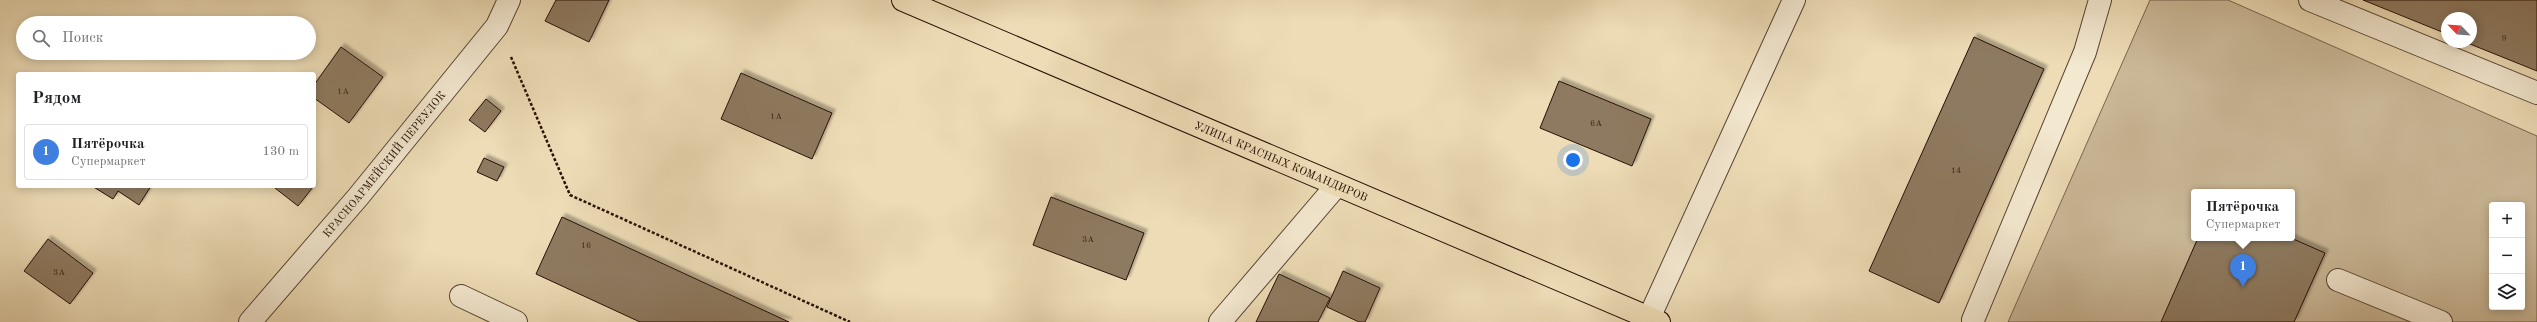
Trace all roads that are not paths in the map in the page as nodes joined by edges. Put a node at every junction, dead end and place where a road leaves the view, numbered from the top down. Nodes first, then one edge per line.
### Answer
1 (509, 0) edge
2 (903, 0) edge
3 (1794, 0) edge
4 (2100, 0) edge
5 (2310, 0) edge
6 (2537, 94) edge
7 (1337, 185) junction
8 (2338, 280) dead end
9 (461, 296) dead end
10 (1654, 320) edge
11 (1973, 320) dead end
12 (250, 322) edge
13 (516, 322) edge
14 (1220, 322) edge
15 (2441, 322) edge

1 - 12 street, КРАСНОАРМЕЙСКИЙ ПЕРЕУЛОК
2 - 7 main road, УЛИЦА КРАСНЫХ КОМАНДИРОВ
3 - 10 street
4 - 11 street
5 - 6 street
7 - 10 main road, УЛИЦА КРАСНЫХ КОМАНДИРОВ
7 - 14 street
8 - 15 street
9 - 13 street

